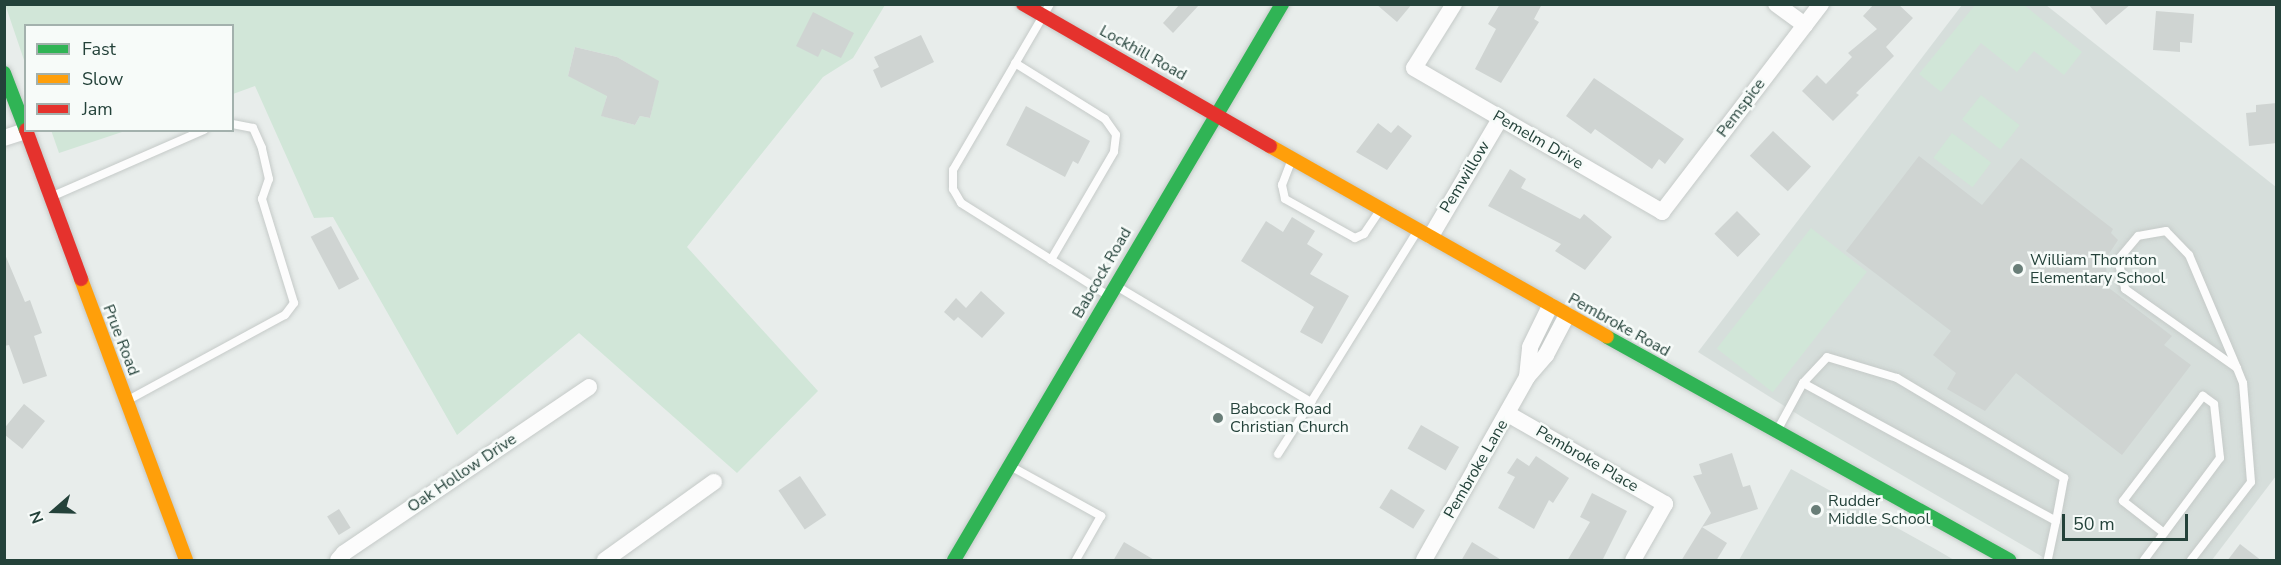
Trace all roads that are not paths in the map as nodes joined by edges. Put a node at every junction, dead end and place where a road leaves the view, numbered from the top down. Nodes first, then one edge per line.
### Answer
1 (1023, 4) edge
2 (1282, 4) edge
3 (1454, 4) edge
4 (1776, 4) edge
5 (1821, 4) edge
6 (1046, 10) edge
7 (1805, 25) junction
8 (1015, 63) junction
9 (4, 73) edge
10 (10, 104) edge
11 (1216, 113) junction
12 (1500, 119) junction
13 (234, 124) edge
14 (24, 127) edge
15 (24, 131) edge
16 (27, 132) edge
17 (199, 132) edge
18 (4, 138) edge
19 (1292, 159) junction
20 (50, 197) junction
21 (1381, 208) junction
22 (1662, 212) joint
23 (1425, 233) junction
24 (1051, 260) junction
25 (1112, 290) junction
26 (1550, 306) junction
27 (1567, 315) junction
28 (2237, 368) junction
29 (1527, 377) junction
30 (1803, 383) junction
31 (589, 387) dead end
32 (127, 401) junction
33 (1311, 402) junction
34 (1508, 414) junction
35 (1776, 432) junction
36 (1278, 454) dead end
37 (1009, 465) junction
38 (714, 482) dead end
39 (2056, 521) junction
40 (2164, 533) junction
41 (186, 561) edge
42 (338, 561) edge
43 (605, 561) edge
44 (954, 561) edge
45 (1076, 561) edge
46 (1424, 561) edge
47 (1633, 561) edge
48 (2009, 561) edge
49 (2048, 561) edge
50 (2144, 561) edge
51 (2192, 561) edge

1 - 6 main road, Lockhill Road
2 - 11 main road, Babcock Road
3 - 12 street, Pemelm Drive
4 - 7 street
5 - 7 street, Pemspice
6 - 8 lane
6 - 11 main road, Lockhill Road
7 - 22 street, Pemspice
8 - 24 lane
8 - 24 lane
9 - 10 main road, Prue Road
10 - 14 main road, Prue Road
11 - 19 main road, Pembroke Road
11 - 25 main road, Babcock Road
12 - 22 street, Pemelm Drive
12 - 23 street, Pemwillow
13 - 32 lane
15 - 18 street
16 - 20 main road, Prue Road
17 - 20 lane
19 - 21 main road, Pembroke Road
19 - 21 lane
20 - 32 main road, Prue Road
21 - 23 main road, Pembroke Road
23 - 26 main road, Pembroke Road
23 - 33 lane
24 - 25 lane
25 - 33 lane
25 - 37 main road, Babcock Road
26 - 27 main road, Pembroke Road
26 - 29 street, Pembroke Lane
27 - 29 street, Pembroke Lane
27 - 35 main road, Pembroke Road
28 - 28 lane
28 - 51 lane
29 - 34 street, Pembroke Lane
30 - 35 lane
30 - 39 lane
30 - 39 lane
31 - 42 street, Oak Hollow Drive
32 - 41 main road, Prue Road
33 - 36 lane
34 - 46 street, Pembroke Lane
34 - 47 street, Pembroke Place
35 - 48 main road, Pembroke Road
37 - 44 main road, Babcock Road
37 - 45 lane
38 - 43 street
39 - 49 lane
40 - 40 lane
40 - 50 lane

